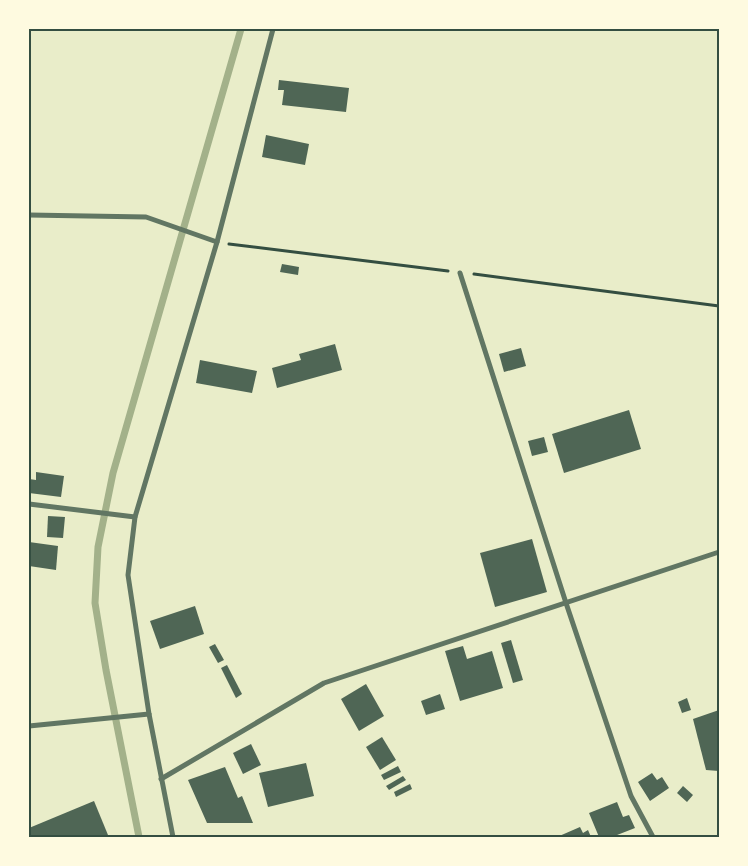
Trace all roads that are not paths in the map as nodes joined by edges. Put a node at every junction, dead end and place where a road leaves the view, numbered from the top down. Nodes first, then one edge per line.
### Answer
1 (274, 29) edge
2 (29, 214) edge
3 (217, 242) junction
4 (460, 273) road end
5 (29, 504) edge
6 (135, 517) junction
7 (719, 552) edge
8 (566, 603) junction
9 (149, 714) junction
10 (29, 726) edge
11 (161, 780) junction
12 (172, 837) edge
13 (653, 837) edge

1 - 3 street
2 - 3 street
3 - 6 street
4 - 8 street
5 - 6 street
6 - 9 street
7 - 8 street
8 - 11 street
8 - 13 street
9 - 10 street
9 - 11 street
11 - 12 street

